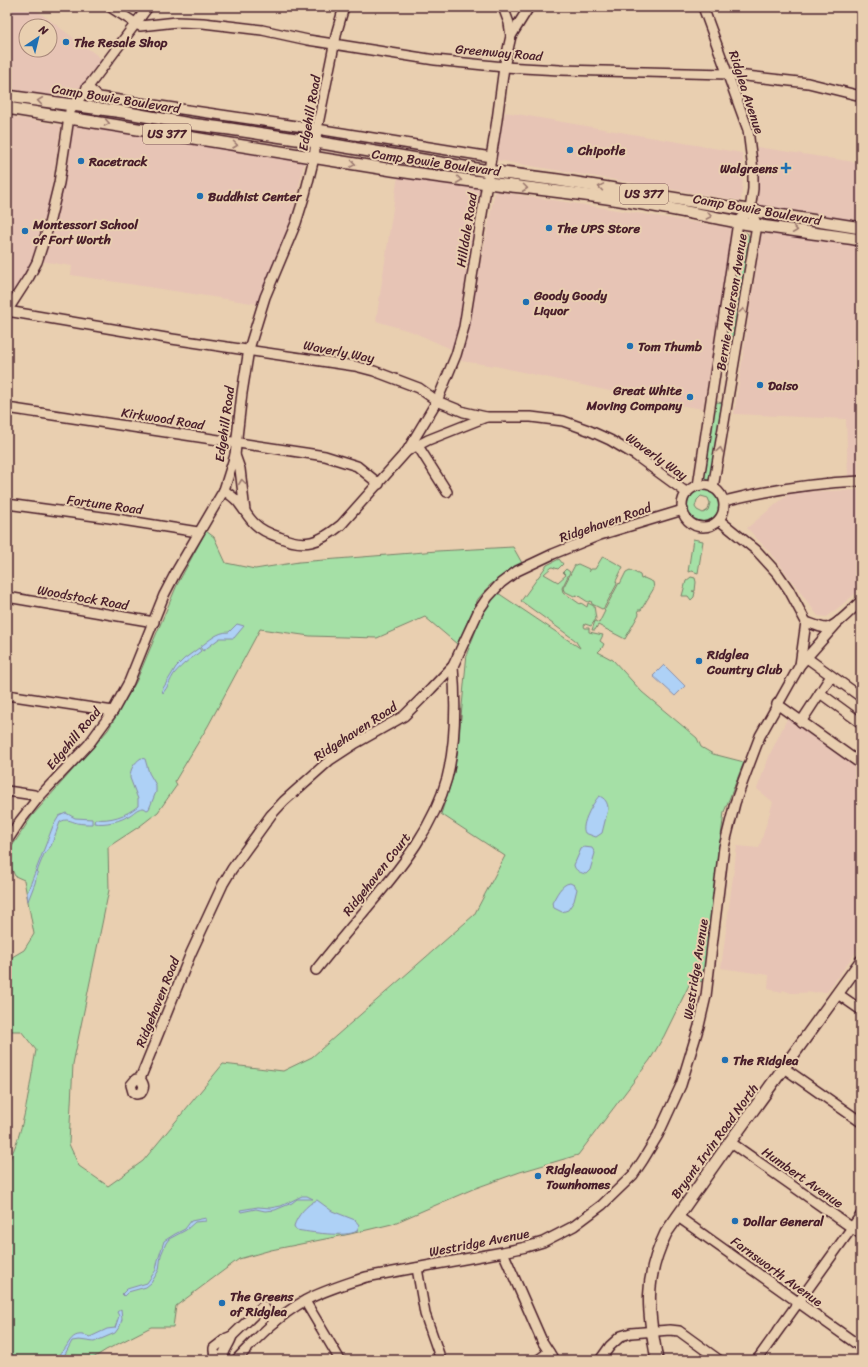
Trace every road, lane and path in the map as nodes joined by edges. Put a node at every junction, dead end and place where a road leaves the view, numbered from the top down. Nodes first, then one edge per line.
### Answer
1 (110, 7) edge
2 (148, 7) edge
3 (344, 7) edge
4 (503, 7) edge
5 (529, 7) edge
6 (704, 7) edge
7 (136, 23) junction
8 (511, 36) junction
9 (335, 44) junction
10 (504, 67) junction
11 (728, 74) junction
12 (87, 88) junction
13 (7, 96) edge
14 (861, 96) edge
15 (73, 106) junction
16 (7, 108) edge
17 (69, 117) junction
18 (190, 124) junction
19 (317, 129) junction
20 (188, 138) junction
21 (316, 142) junction
22 (491, 157) junction
23 (314, 158) junction
24 (488, 171) junction
25 (486, 184) junction
26 (634, 192) junction
27 (599, 197) junction
28 (750, 210) junction
29 (738, 222) junction
30 (757, 225) junction
31 (861, 228) edge
32 (861, 240) edge
33 (7, 311) edge
34 (249, 350) junction
35 (437, 401) junction
36 (7, 408) edge
37 (486, 417) junction
38 (236, 443) junction
39 (418, 446) junction
40 (407, 451) junction
41 (236, 455) junction
42 (861, 482) edge
43 (379, 484) junction
44 (698, 486) junction
45 (713, 488) junction
46 (224, 490) junction
47 (447, 492) dead end
48 (687, 493) junction
49 (724, 501) junction
50 (7, 504) edge
51 (683, 510) junction
52 (245, 511) junction
53 (720, 520) junction
54 (198, 532) junction
55 (7, 597) edge
56 (861, 601) edge
57 (839, 621) junction
58 (154, 622) junction
59 (806, 622) junction
60 (807, 658) junction
61 (800, 665) junction
62 (453, 666) junction
63 (831, 676) junction
64 (820, 693) junction
65 (7, 695) edge
66 (861, 698) edge
67 (777, 704) junction
68 (113, 711) junction
69 (801, 722) junction
70 (861, 723) edge
71 (861, 764) edge
72 (7, 791) edge
73 (38, 798) junction
74 (7, 842) edge
75 (861, 961) edge
76 (316, 970) dead end
77 (838, 994) junction
78 (861, 1010) edge
79 (784, 1068) junction
80 (140, 1079) dead end
81 (861, 1122) edge
82 (730, 1142) junction
83 (861, 1214) edge
84 (677, 1216) junction
85 (852, 1227) junction
86 (861, 1234) edge
87 (503, 1252) junction
88 (417, 1268) junction
89 (305, 1301) junction
90 (798, 1302) junction
91 (275, 1322) junction
92 (652, 1331) junction
93 (861, 1347) edge
94 (551, 1356) edge
95 (225, 1359) edge
96 (236, 1360) edge
97 (340, 1360) edge
98 (441, 1360) edge
99 (538, 1360) edge
100 (600, 1360) edge
101 (657, 1360) edge
102 (719, 1360) edge
103 (757, 1360) edge

1 - 7 street
2 - 7 street
3 - 9 street, Edgehill Road
4 - 8 street
5 - 8 street, Hilldale Road
6 - 11 street, Ridglea Avenue
7 - 9 street, Greenway Road
7 - 12 street
8 - 10 street, Hilldale Road
9 - 10 street, Greenway Road
9 - 19 street, Edgehill Road
10 - 11 street, Greenway Road
10 - 22 street, Hilldale Road
11 - 14 street, Greenway Road
11 - 28 street, Ridglea Avenue
12 - 15 street
12 - 19 street
15 -> 13 main road, Camp Bowie Boulevard / US 377
15 - 17 street
15 - 18 main road, Camp Bowie Boulevard / US 377
16 - 17 main road, Camp Bowie Boulevard / US 377
17 -> 20 main road, Camp Bowie Boulevard / US 377
17 - 33 street
18 - 20 main road
18 - 21 main road, Camp Bowie Boulevard / US 377
19 - 21 street, Edgehill Road
19 - 22 street
20 -> 23 main road, Camp Bowie Boulevard / US 377
21 - 23 street, Edgehill Road
21 - 24 main road, Camp Bowie Boulevard / US 377
22 - 24 street, Hilldale Road
23 -> 25 main road, Camp Bowie Boulevard / US 377
23 - 34 street, Edgehill Road
24 - 25 street, Hilldale Road
26 -> 24 main road, Camp Bowie Boulevard / US 377
25 -> 27 main road, Camp Bowie Boulevard / US 377
25 - 35 street, Hilldale Road
26 - 27 main road
26 - 28 main road, Camp Bowie Boulevard / US 377
27 -> 29 main road, Camp Bowie Boulevard / US 377
28 - 29 street, Bernie Anderson Avenue
28 - 30 street, Bernie Anderson Avenue
28 - 31 main road, Camp Bowie Boulevard / US 377
29 - 30 main road, Camp Bowie Boulevard / US 377
29 - 44 street, Bernie Anderson Avenue
30 -> 32 main road, Camp Bowie Boulevard / US 377
45 -> 30 street, Bernie Anderson Avenue
33 - 34 street, Waverly Way
34 - 35 street, Waverly Way
34 - 38 street, Edgehill Road
35 - 37 street, Waverly Way
35 - 40 street, Hilldale Road
36 - 38 street, Kirkwood Road
37 - 39 street, Hilldale Road
37 - 48 street, Waverly Way
38 - 41 street, Edgehill Road
38 - 43 street, Kirkwood Road
39 - 40 street, Hilldale Road
39 - 47 street
40 - 43 street, Hilldale Road
41 - 46 street, Edgehill Road
52 -> 41 street
42 - 49 street
43 - 52 street, Hilldale Road
44 - 45 street
44 - 48 street
45 - 49 street
46 - 52 street, Hilldale Road
46 - 54 street, Edgehill Road
48 - 51 street
49 - 53 street
50 - 54 street, Fortune Road
51 - 53 street
51 - 62 street, Ridgehaven Road
53 - 59 street
54 - 58 street, Edgehill Road
55 - 58 street, Woodstock Road
56 - 57 street, Westridge Avenue
57 - 59 street, Westridge Avenue
57 - 60 street, Westridge Avenue
58 - 68 street, Edgehill Road
59 - 61 street
60 - 61 street, Westridge Avenue
60 - 63 street
61 - 67 street, Westridge Avenue
62 - 76 street, Ridgehaven Court
62 - 80 street, Ridgehaven Road
63 - 64 street
63 - 66 street
64 - 69 street
64 - 70 street
65 - 68 street
67 - 69 street
67 - 87 street, Westridge Avenue
68 - 73 street, Edgehill Road
69 - 71 street
72 - 73 street
73 - 74 street, Edgehill Road
75 - 77 main road, Bryant Irvin Road North
77 - 78 street
77 - 79 main road, Bryant Irvin Road North
79 - 81 street
79 - 82 main road, Bryant Irvin Road North
82 - 84 main road, Bryant Irvin Road North
82 - 85 street, Humbert Avenue
83 - 85 street
84 - 90 street, Farnsworth Avenue
84 - 92 main road, Bryant Irvin Road North
85 - 86 street, Humbert Avenue
85 - 90 street
87 - 88 street, Westridge Avenue
87 - 94 street
88 - 89 street, Westridge Avenue
88 - 98 street
89 - 91 street, Westridge Avenue
89 - 97 street
90 - 93 street, Farnsworth Avenue
90 - 103 street
91 - 95 street
91 - 96 street, Westridge Avenue
92 - 100 street
92 - 101 main road, Bryant Irvin Road North
92 - 102 street
94 - 99 street

